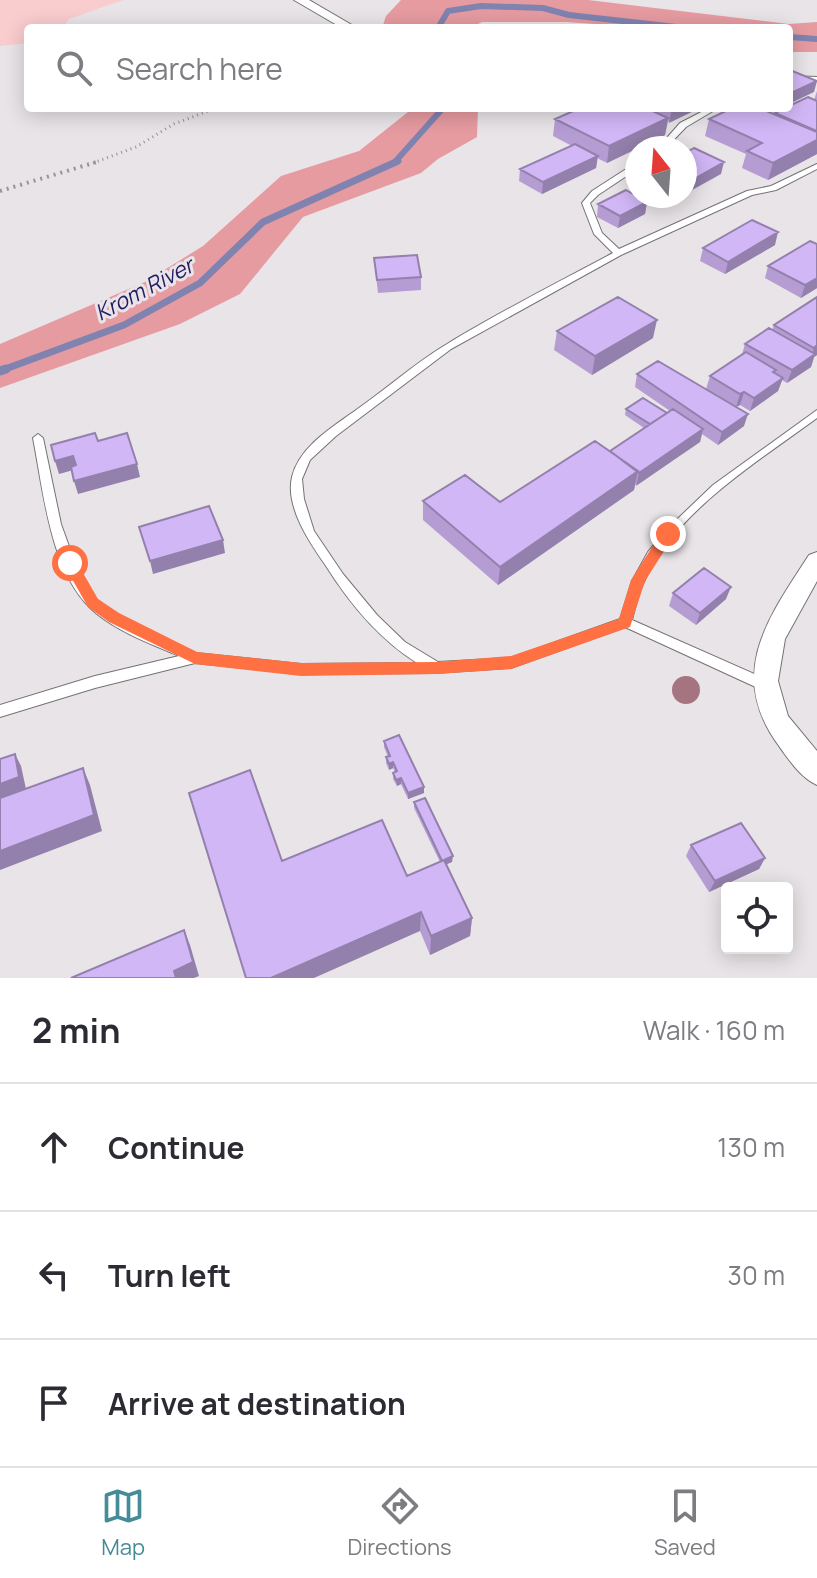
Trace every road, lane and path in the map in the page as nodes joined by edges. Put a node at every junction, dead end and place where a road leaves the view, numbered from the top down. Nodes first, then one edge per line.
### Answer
1 (300, 0) edge
2 (344, 24) edge
3 (793, 78) edge
4 (817, 79) edge
5 (206, 112) edge
6 (707, 112) edge
7 (673, 136) edge
8 (817, 166) edge
9 (625, 174) edge
10 (0, 191) edge
11 (618, 253) junction
12 (817, 413) edge
13 (38, 438) dead end
14 (817, 561) edge
15 (625, 622) junction
16 (195, 658) junction
17 (436, 668) junction
18 (765, 685) junction
19 (0, 711) edge
20 (817, 772) edge

1 - 2 street
3 - 4 lane
5 - 10 path
6 - 7 lane
8 - 11 lane
9 - 11 lane
11 - 17 lane
12 - 15 lane
13 - 16 lane
14 - 18 street
15 - 17 lane
15 - 18 lane
16 - 17 lane
16 - 19 lane
18 - 20 street

